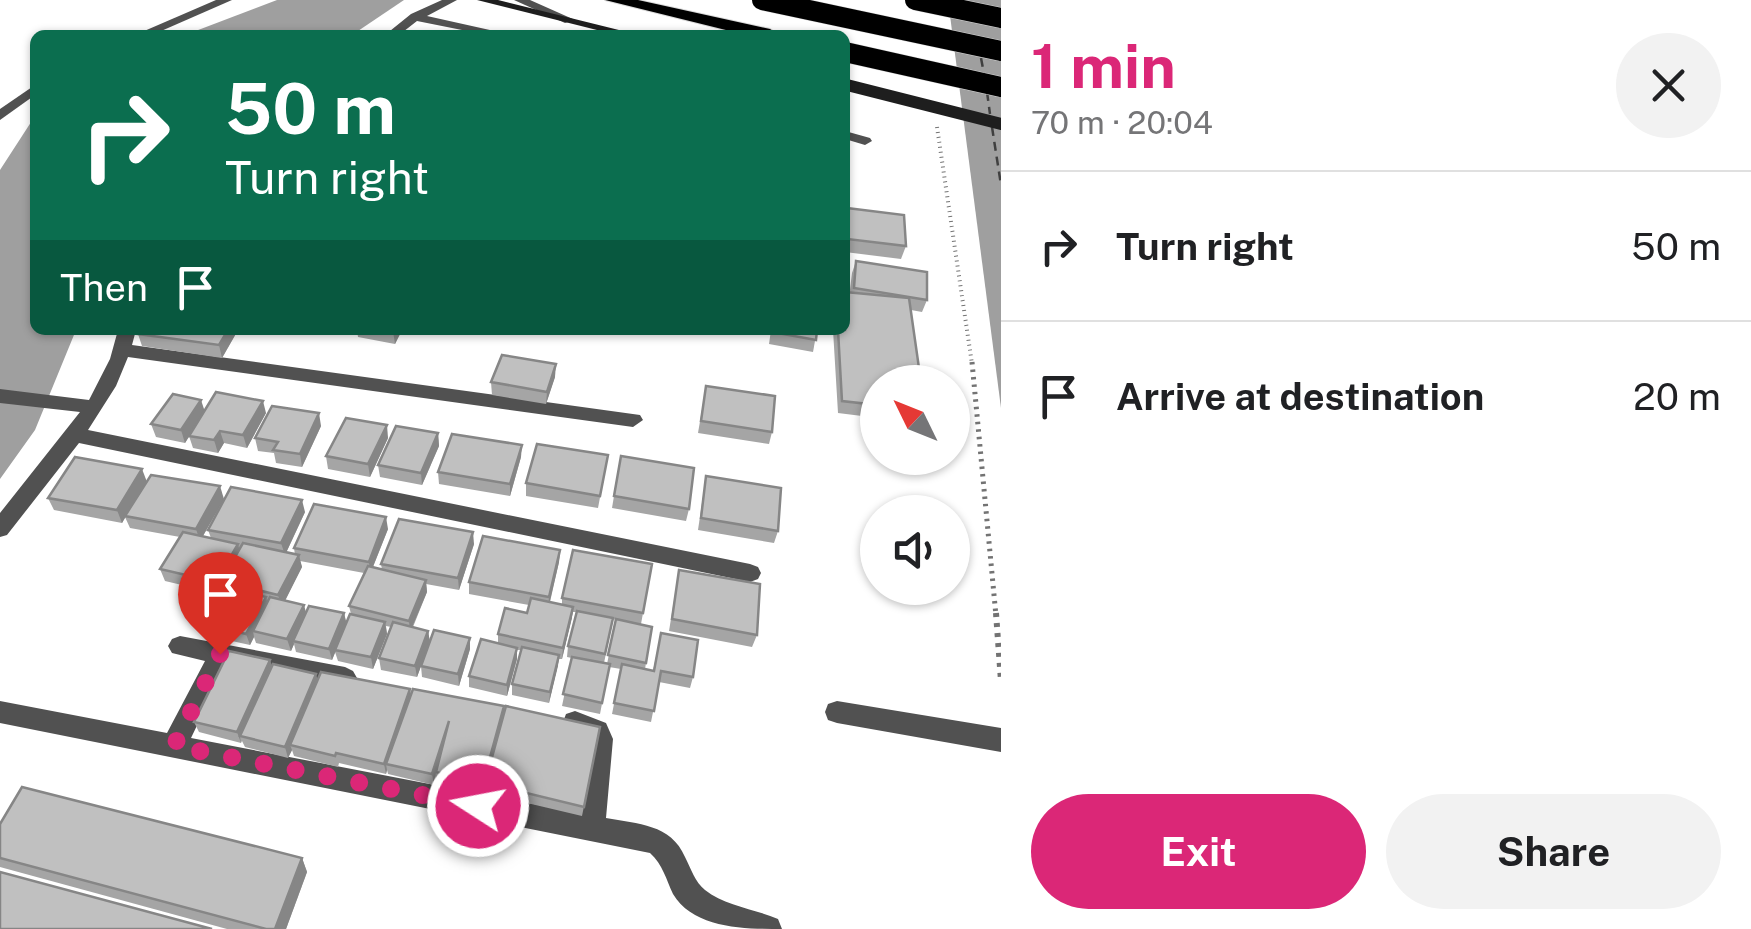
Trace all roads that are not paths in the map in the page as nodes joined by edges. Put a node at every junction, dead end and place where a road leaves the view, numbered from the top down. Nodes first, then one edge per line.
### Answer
1 (226, 0) edge
2 (451, 0) edge
3 (520, 0) edge
4 (614, 0) edge
5 (762, 0) edge
6 (914, 0) edge
7 (487, 1) edge
8 (415, 17) junction
9 (1001, 18) edge
10 (568, 20) junction
11 (153, 30) edge
12 (398, 30) edge
13 (481, 30) edge
14 (611, 30) edge
15 (748, 30) edge
16 (1001, 52) edge
17 (850, 53) edge
18 (850, 86) edge
19 (1001, 87) edge
20 (30, 93) edge
21 (0, 116) edge
22 (1001, 124) edge
23 (850, 136) edge
24 (865, 141) dead end
25 (126, 340) edge
26 (0, 396) edge
27 (94, 407) junction
28 (633, 420) dead end
29 (76, 435) junction
30 (0, 529) edge
31 (750, 573) dead end
32 (180, 646) dead end
33 (220, 654) junction
34 (372, 683) edge
35 (0, 712) edge
36 (837, 712) dead end
37 (544, 716) edge
38 (1001, 740) edge
39 (174, 746) junction
40 (592, 828) junction
41 (768, 929) edge

1 - 11 street
2 - 8 street
3 - 10 street
4 - 15 highway
5 - 16 highway, bridge
6 - 9 highway, bridge
7 - 10 main road
8 - 12 street
8 - 13 street
10 - 14 main road
17 - 19 highway, bridge
18 - 22 main road, bridge
20 - 21 street
23 - 24 street
25 - 27 street
25 - 28 street
26 - 27 street
27 - 29 street
29 - 30 street
29 - 31 street
32 - 33 street
33 - 34 street
33 - 39 street
35 - 39 street
36 - 38 street
37 - 40 street
39 - 40 street
40 - 41 street

